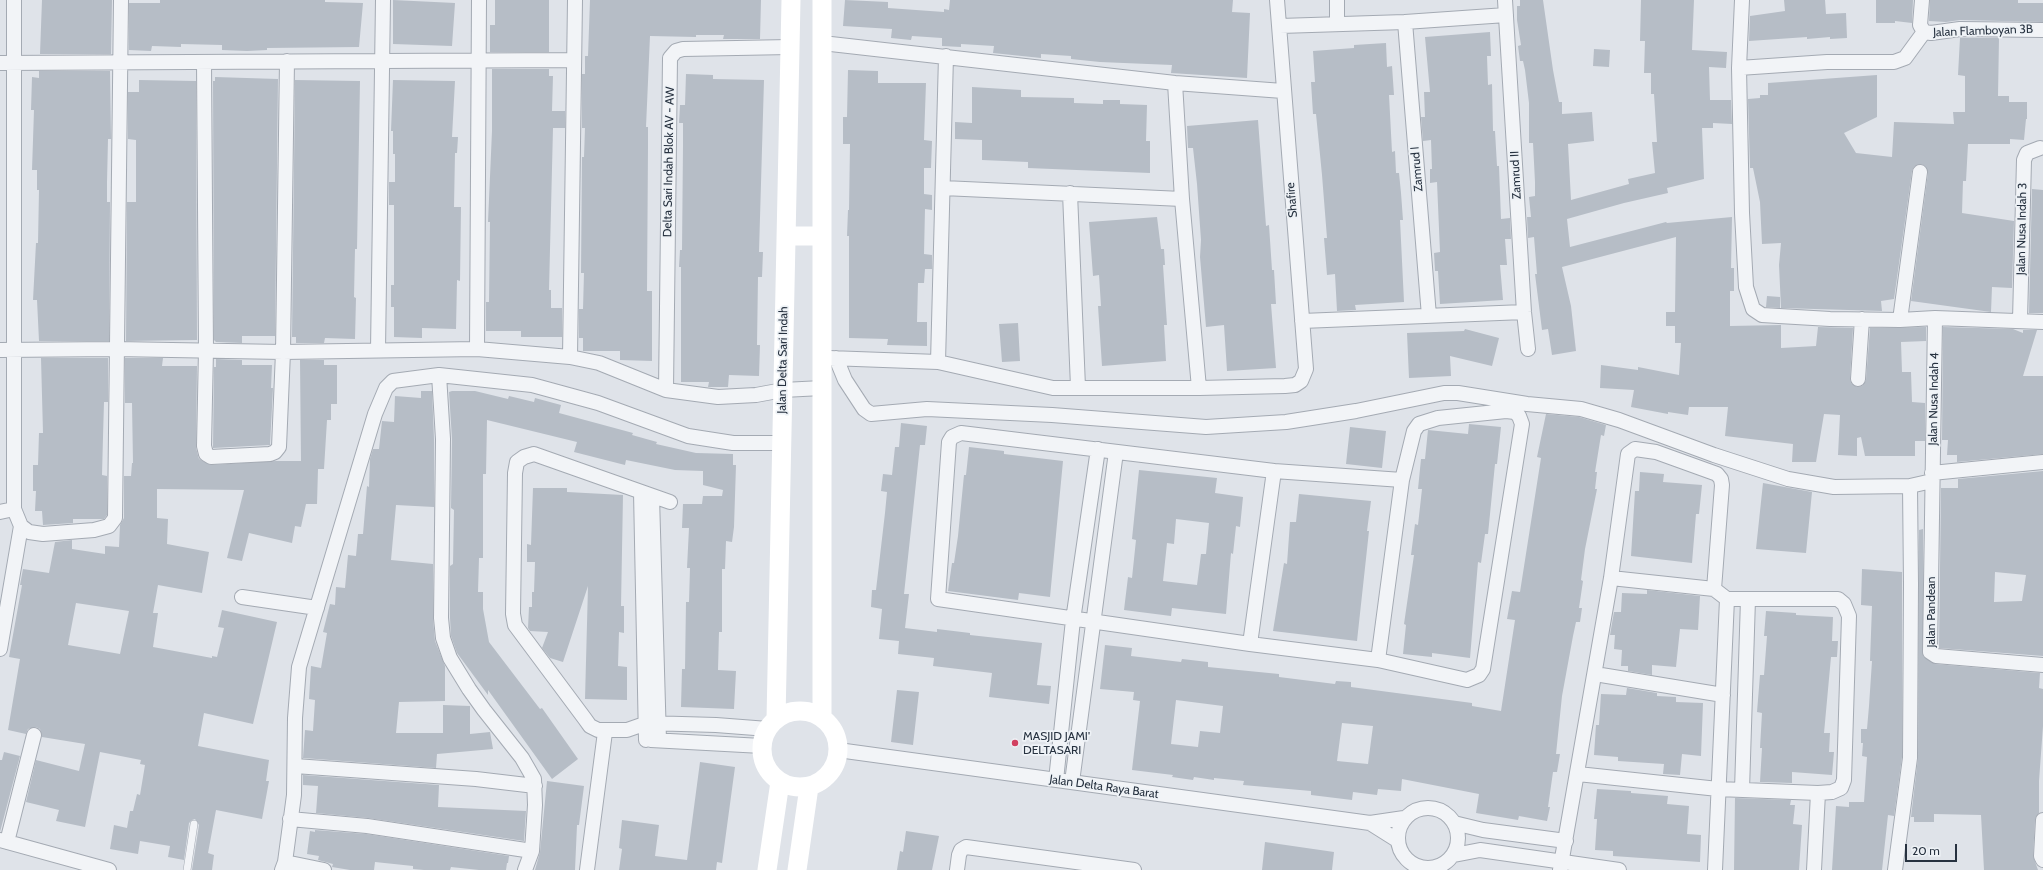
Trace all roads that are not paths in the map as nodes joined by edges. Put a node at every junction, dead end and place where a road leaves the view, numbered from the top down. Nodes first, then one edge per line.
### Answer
1 (14, 0) edge
2 (121, 0) edge
3 (383, 0) edge
4 (479, 0) edge
5 (575, 0) edge
6 (791, 0) edge
7 (822, 0) edge
8 (1277, 0) edge
9 (1337, 0) edge
10 (1505, 0) edge
11 (1742, 0) edge
12 (1922, 0) edge
13 (1506, 15) junction
14 (1405, 22) junction
15 (1337, 24) junction
16 (1280, 26) junction
17 (2043, 30) edge
18 (1924, 32) junction
19 (822, 43) junction
20 (790, 47) junction
21 (946, 56) junction
22 (574, 60) junction
23 (287, 61) junction
24 (382, 61) junction
25 (479, 61) junction
26 (119, 62) junction
27 (204, 62) junction
28 (0, 63) edge
29 (14, 63) junction
30 (1738, 68) junction
31 (1175, 83) junction
32 (1283, 91) junction
33 (2040, 148) dead end
34 (1920, 172) dead end
35 (943, 188) junction
36 (1070, 194) junction
37 (1182, 199) junction
38 (786, 236) junction
39 (822, 236) junction
40 (1524, 312) junction
41 (1429, 316) junction
42 (1935, 318) junction
43 (1862, 320) junction
44 (1900, 320) junction
45 (2020, 320) junction
46 (1302, 321) junction
47 (2043, 322) edge
48 (116, 349) junction
49 (478, 349) junction
50 (1528, 349) dead end
51 (7, 350) edge
52 (206, 350) junction
53 (378, 350) junction
54 (283, 352) junction
55 (570, 357) junction
56 (829, 358) junction
57 (938, 362) junction
58 (439, 375) junction
59 (1858, 379) dead end
60 (1078, 387) junction
61 (822, 388) junction
62 (1199, 388) junction
63 (666, 390) junction
64 (783, 390) junction
65 (782, 443) junction
66 (1098, 450) junction
67 (1116, 452) junction
68 (2043, 462) edge
69 (1274, 471) junction
70 (1932, 471) junction
71 (1402, 480) junction
72 (1910, 486) junction
73 (646, 495) junction
74 (670, 502) dead end
75 (14, 509) junction
76 (0, 512) edge
77 (21, 526) junction
78 (1611, 578) junction
79 (1714, 589) junction
80 (242, 597) dead end
81 (1748, 599) junction
82 (4, 600) edge
83 (1727, 600) junction
84 (318, 608) junction
85 (1073, 620) junction
86 (1092, 622) junction
87 (1250, 644) junction
88 (0, 650) edge
89 (1378, 660) junction
90 (2043, 665) edge
91 (1595, 674) junction
92 (1723, 695) junction
93 (822, 717) junction
94 (653, 724) junction
95 (627, 730) junction
96 (769, 731) junction
97 (605, 732) junction
98 (34, 735) dead end
99 (653, 740) junction
100 (838, 750) junction
101 (295, 766) junction
102 (1578, 774) junction
103 (1056, 780) junction
104 (780, 782) junction
105 (1072, 782) junction
106 (535, 786) junction
107 (809, 787) junction
108 (1718, 789) junction
109 (1742, 790) junction
110 (1818, 793) junction
111 (1404, 818) junction
112 (290, 820) junction
113 (2043, 820) edge
114 (1370, 823) junction
115 (1454, 823) junction
116 (194, 824) dead end
117 (1397, 840) junction
118 (3, 841) edge
119 (1566, 841) junction
120 (532, 851) junction
121 (1454, 855) junction
122 (2043, 860) edge
123 (1561, 865) edge
124 (283, 866) edge
125 (1074, 866) edge
126 (1424, 869) edge
127 (109, 870) edge
128 (187, 870) edge
129 (324, 870) edge
130 (525, 870) edge
131 (588, 870) edge
132 (768, 870) edge
133 (798, 870) edge
134 (957, 870) edge
135 (1134, 870) edge
136 (1619, 870) edge
137 (1715, 870) edge
138 (1814, 870) edge
139 (1895, 870) edge

1 - 29 street
2 - 26 street
3 - 24 street
4 - 25 street
5 - 22 street
6 - 20 street, Jalan Delta Sari Indah
7 - 19 street
8 - 16 street, Shafire
9 - 15 street
10 - 13 street, Zamrud II
11 - 30 street
12 - 18 street
13 - 14 street
13 - 40 street, Zamrud II
14 - 15 street
14 - 41 street, Zamrud I
15 - 16 street
16 - 32 street, Shafire
17 - 18 street, Jalan Flamboyan 3B
18 - 30 street
19 - 21 street
19 - 39 street
20 - 38 street, Jalan Delta Sari Indah
20 - 63 street, Delta Sari Indah Blok AV - AW
21 - 31 street
21 - 35 street
22 - 25 street
22 - 55 street
23 - 24 street
23 - 27 street
23 - 54 street
24 - 25 street
24 - 53 street
25 - 49 street
26 - 27 street
26 - 29 street
26 - 48 street
27 - 52 street
28 - 29 street
29 - 51 street
30 - 43 street
31 - 32 street
31 - 37 street
32 - 46 street, Shafire
33 - 45 street, Jalan Nusa Indah 3
34 - 44 street
35 - 36 street
35 - 57 street
36 - 37 street
36 - 60 street
37 - 62 street
38 - 39 street
38 - 64 street, Jalan Delta Sari Indah
39 - 56 street
40 - 41 street
40 - 50 street, Zamrud II
41 - 46 street
42 - 44 street
42 - 45 street
42 - 70 street, Jalan Nusa Indah 4
43 - 44 street
43 - 59 street
45 - 47 street
46 - 62 street, Shafire
48 - 51 street
48 - 52 street
48 - 77 street
49 - 53 street
49 - 55 street
51 - 75 street
52 - 54 street
52 - 54 street
53 - 54 street
55 - 63 street
56 - 57 street
56 - 61 street
56 - 72 street
57 - 60 street
58 - 65 street
58 - 84 street
58 - 106 street
60 - 62 street
61 - 64 street
61 - 93 street
63 - 64 street
64 - 65 street, Jalan Delta Sari Indah
65 - 96 street, Jalan Delta Sari Indah
66 - 67 street
66 - 85 street
66 - 85 street
67 - 69 street
67 - 86 street
68 - 70 street
69 - 71 street
69 - 87 street
70 - 72 street
70 - 90 street, Jalan Pandean
71 - 89 street
71 - 89 street
72 - 139 street
73 - 74 street
73 - 94 street
73 - 97 street
75 - 76 street
75 - 77 street
77 - 82 street
78 - 79 street
78 - 79 street
78 - 91 street
79 - 83 street
80 - 84 street
81 - 83 street
81 - 109 street
81 - 110 street
82 - 88 street
83 - 92 street
84 - 101 street
85 - 86 street
85 - 103 street
86 - 87 street
86 - 105 street
87 - 89 street
91 - 92 street
91 - 102 street
92 - 108 street
93 - 96 street
93 - 100 street
94 - 95 street
94 - 96 street
94 - 99 street
95 - 97 street
95 - 99 street
96 - 99 street
96 - 104 street
97 - 131 street
98 - 118 street
100 - 103 street, Jalan Delta Raya Barat
100 - 107 street
101 - 106 street
101 - 112 street
102 - 108 street
102 - 119 street
103 - 105 street, Jalan Delta Raya Barat
104 - 107 street
104 - 132 street
105 - 114 street, Jalan Delta Raya Barat
106 - 120 street
107 - 133 street
108 - 109 street
108 - 137 street
109 - 110 street
110 - 138 street
111 - 114 street, Jalan Delta Raya Barat
111 - 115 street
111 - 117 street
112 - 120 street
112 - 124 street
113 - 122 street
114 - 117 street, Jalan Delta Raya Barat
115 - 119 street
115 - 121 street
116 - 128 lane
117 - 126 street
118 - 127 street
119 - 123 street
120 - 130 street
121 - 123 street
121 - 126 street
123 - 136 street
124 - 129 street
125 - 134 street
125 - 135 street

